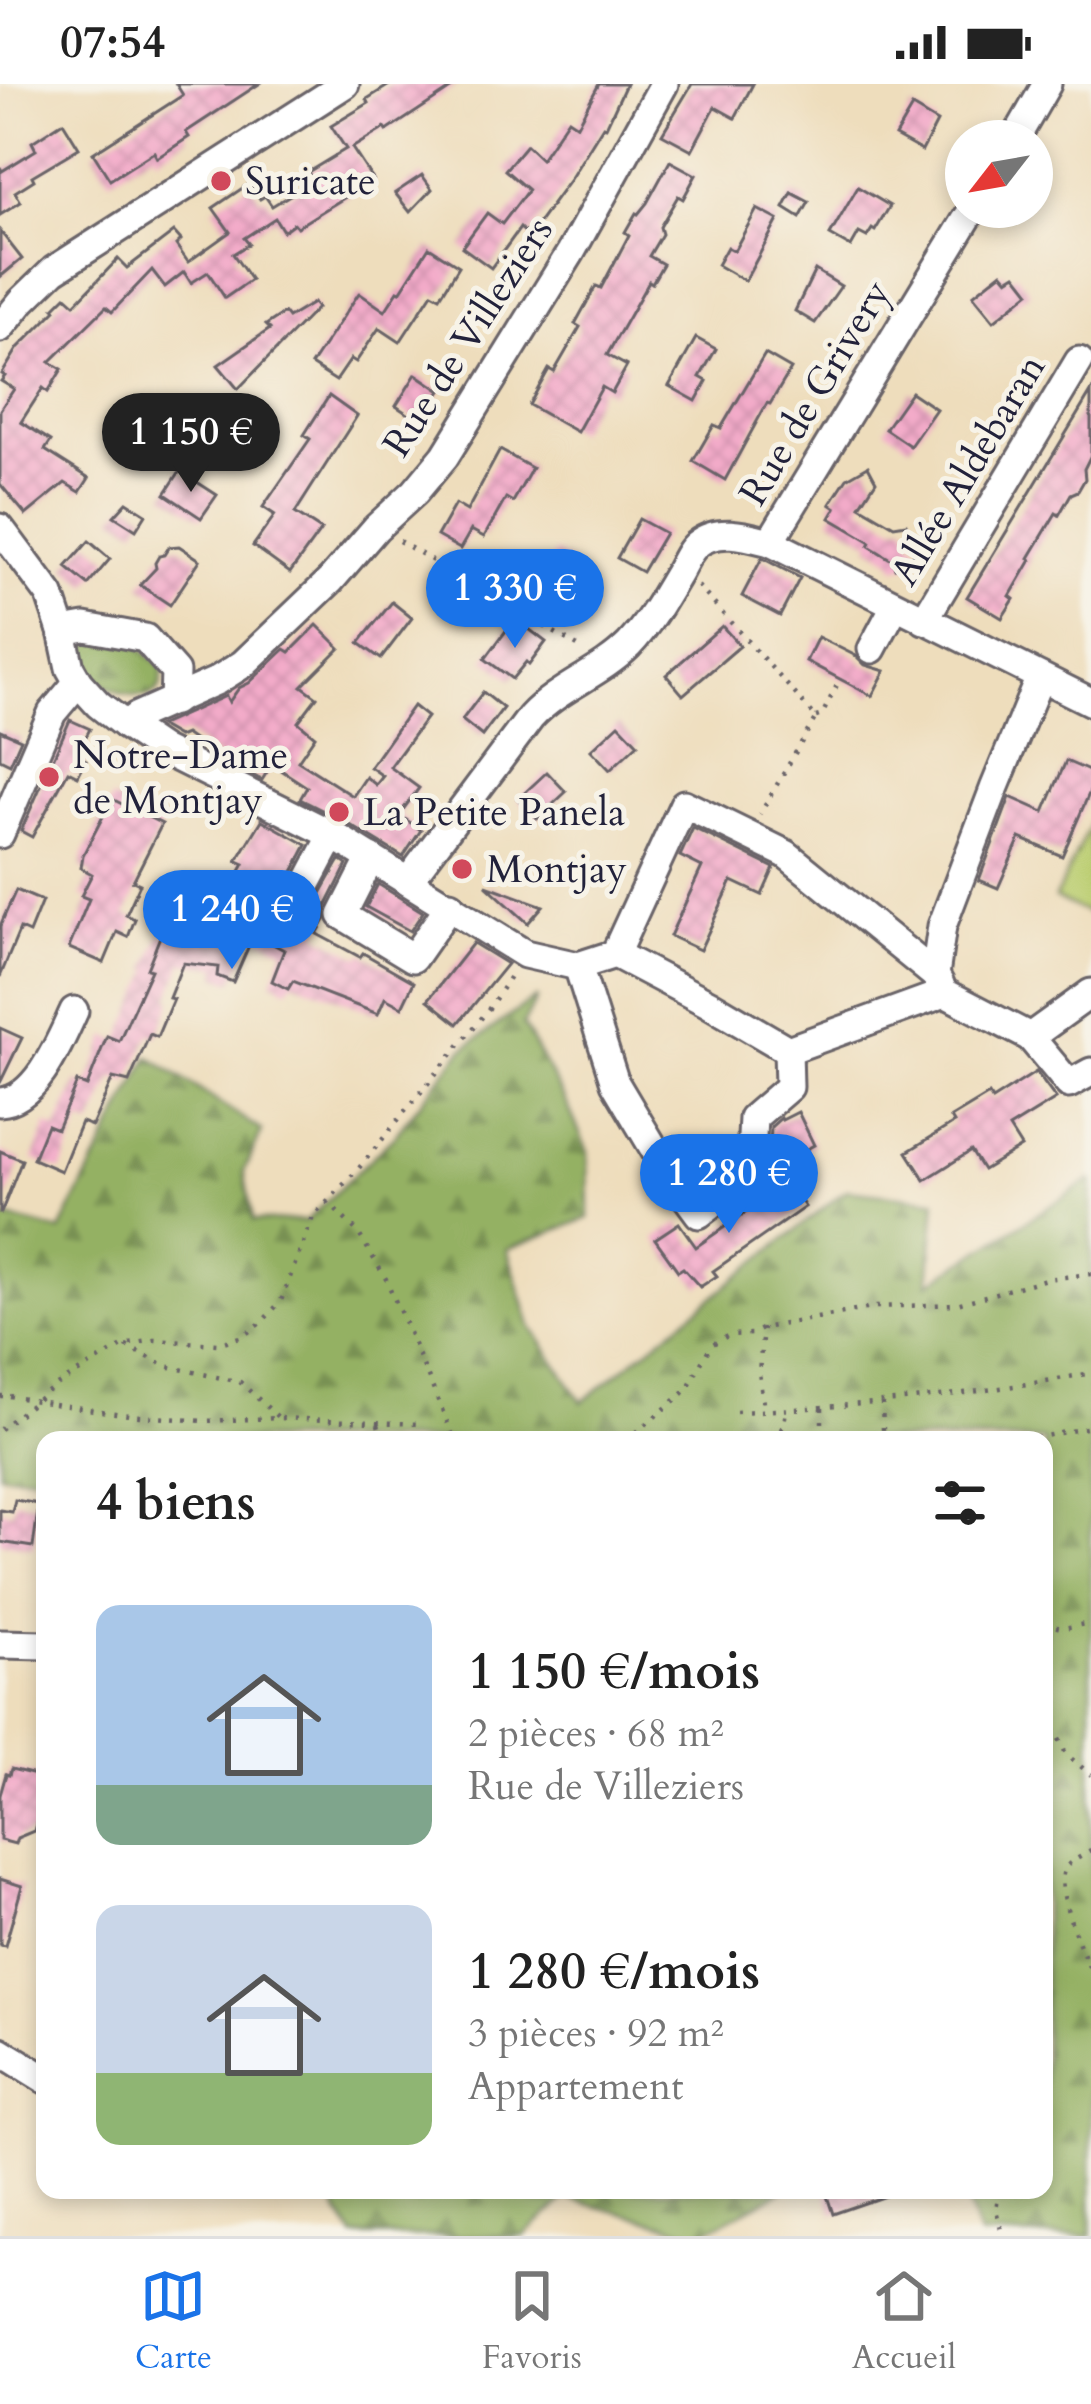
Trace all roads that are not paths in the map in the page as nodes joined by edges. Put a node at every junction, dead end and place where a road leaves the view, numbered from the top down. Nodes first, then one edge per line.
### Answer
1 (345, 84) edge
2 (664, 84) edge
3 (1047, 84) edge
4 (1026, 120) edge
5 (961, 228) edge
6 (0, 328) edge
7 (1079, 361) dead end
8 (0, 528) edge
9 (770, 542) junction
10 (895, 606) junction
11 (924, 620) junction
12 (62, 631) junction
13 (872, 649) dead end
14 (1040, 677) junction
15 (77, 682) junction
16 (174, 701) junction
17 (1091, 702) edge
18 (125, 725) junction
19 (0, 834) edge
20 (333, 836) junction
21 (370, 858) junction
22 (409, 880) junction
23 (450, 905) junction
24 (290, 918) dead end
25 (615, 954) junction
26 (578, 967) junction
27 (940, 984) junction
28 (1091, 993) edge
29 (74, 1011) dead end
30 (1030, 1037) junction
31 (788, 1050) junction
32 (1091, 1072) edge
33 (0, 1102) edge
34 (0, 1644) edge
35 (36, 1645) edge
36 (0, 2051) edge
37 (36, 2073) edge

1 - 6 street
2 - 16 street, Rue de Villeziers
3 - 4 street
5 - 9 street, Rue de Grivery
7 - 11 street, Allée Aldebaran
8 - 12 street
9 - 10 street
9 - 22 street, Rue de Grivery
10 - 11 street
10 - 13 street
11 - 14 street
12 - 15 street
12 - 16 street
14 - 17 street
14 - 27 street
15 - 18 street
15 - 19 street
16 - 18 street, Rue de Villeziers
18 - 20 street
20 - 21 street
20 - 24 street
21 - 22 street
21 - 23 street
22 - 23 street
23 - 26 street
25 - 26 street
25 - 27 street
25 - 31 street
26 - 31 street
27 - 30 street
27 - 31 street
28 - 30 street
29 - 33 street
30 - 32 street
34 - 35 street
36 - 37 street

